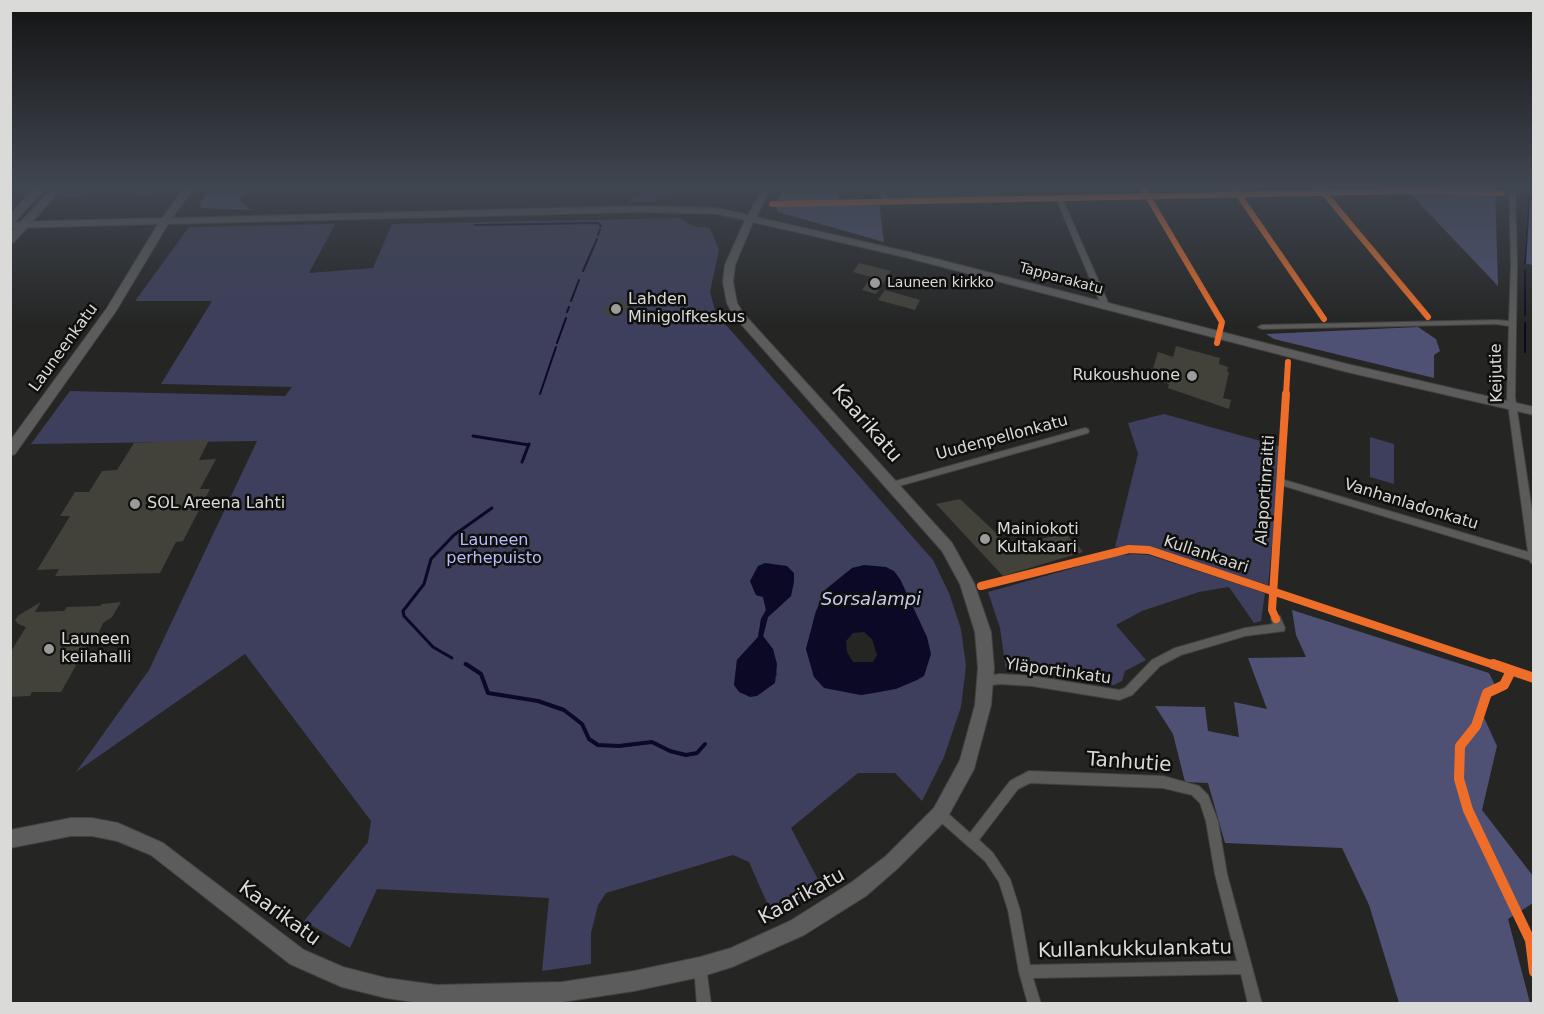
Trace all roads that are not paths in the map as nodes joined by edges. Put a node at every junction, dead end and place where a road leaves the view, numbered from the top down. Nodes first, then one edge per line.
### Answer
1 (163, 232) edge
2 (745, 232) edge
3 (815, 232) edge
4 (1074, 232) edge
5 (1513, 232) edge
6 (1106, 307) junction
7 (1512, 324) junction
8 (1262, 327) dead end
9 (1513, 409) junction
10 (1533, 411) edge
11 (1533, 419) edge
12 (1085, 431) dead end
13 (10, 451) edge
14 (1281, 482) dead end
15 (892, 485) junction
16 (1533, 559) edge
17 (1276, 620) dead end
18 (985, 681) junction
19 (940, 814) junction
20 (10, 839) edge
21 (972, 840) junction
22 (700, 967) junction
23 (1245, 967) junction
24 (1025, 972) junction
25 (436, 999) edge
26 (704, 1004) edge
27 (1035, 1004) edge
28 (1255, 1004) edge

1 - 13 street, Launeenkatu
2 - 15 street, Kaarikatu
3 - 6 street, Tapparakatu
4 - 6 street
5 - 7 street, Keijutie
6 - 9 street, Tapparakatu
7 - 8 street
7 - 9 street, Keijutie
9 - 10 street, Tapparakatu
9 - 11 street, Tapparakatu
9 - 16 street, Keijutie
12 - 15 street, Uudenpellonkatu
14 - 16 street, Vanhanladonkatu
15 - 18 street, Kaarikatu
17 - 18 street, Yläportinkatu
18 - 19 street, Kaarikatu
19 - 21 street
19 - 22 street, Kaarikatu
20 - 25 street, Kaarikatu
21 - 23 street, Tanhutie
21 - 24 street
22 - 25 street, Kaarikatu
22 - 26 street
23 - 24 street, Kullankukkulankatu
23 - 28 street, Tanhutie
24 - 27 street

